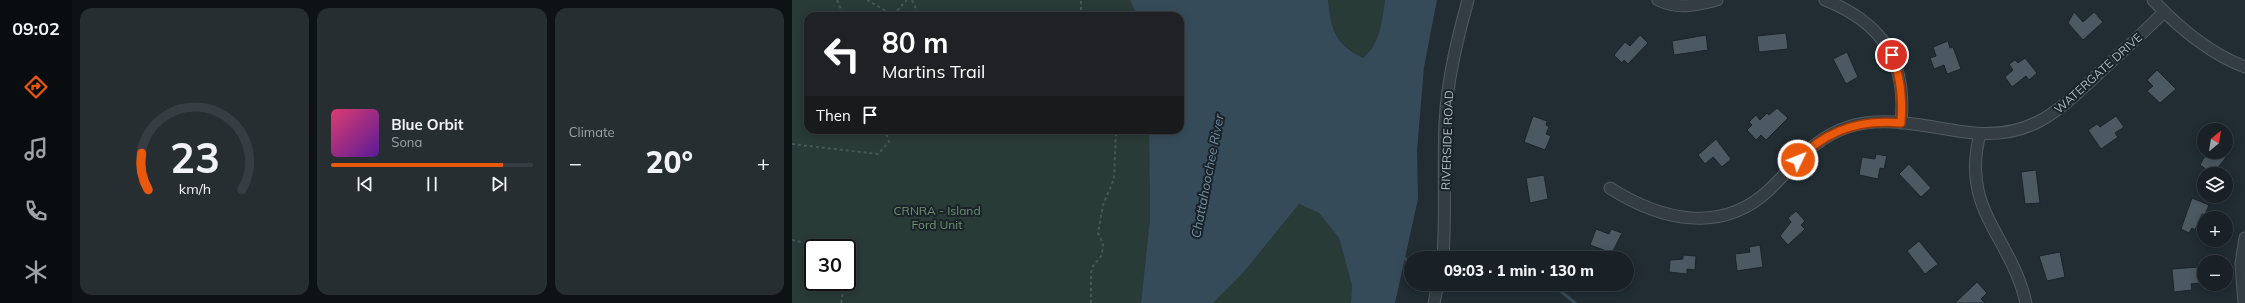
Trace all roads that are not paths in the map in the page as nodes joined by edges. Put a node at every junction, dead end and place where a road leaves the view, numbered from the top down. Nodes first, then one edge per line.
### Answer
1 (1468, 0) edge
2 (1658, 0) edge
3 (1717, 0) edge
4 (1825, 0) edge
5 (2153, 0) edge
6 (2164, 12) junction
7 (2245, 66) edge
8 (1901, 123) junction
9 (1980, 134) junction
10 (1610, 188) dead end
11 (2245, 238) edge
12 (1443, 251) edge
13 (1437, 291) edge
14 (1434, 303) edge
15 (2026, 303) edge
16 (2244, 303) edge

1 - 12 street, RIVERSIDE ROAD
2 - 3 street
4 - 8 street
5 - 6 street
6 - 7 street
6 - 9 street, WATERGATE DRIVE
8 - 9 street, WATERGATE DRIVE
8 - 10 street, WATERGATE DRIVE
9 - 15 street
11 - 16 street
13 - 14 street

